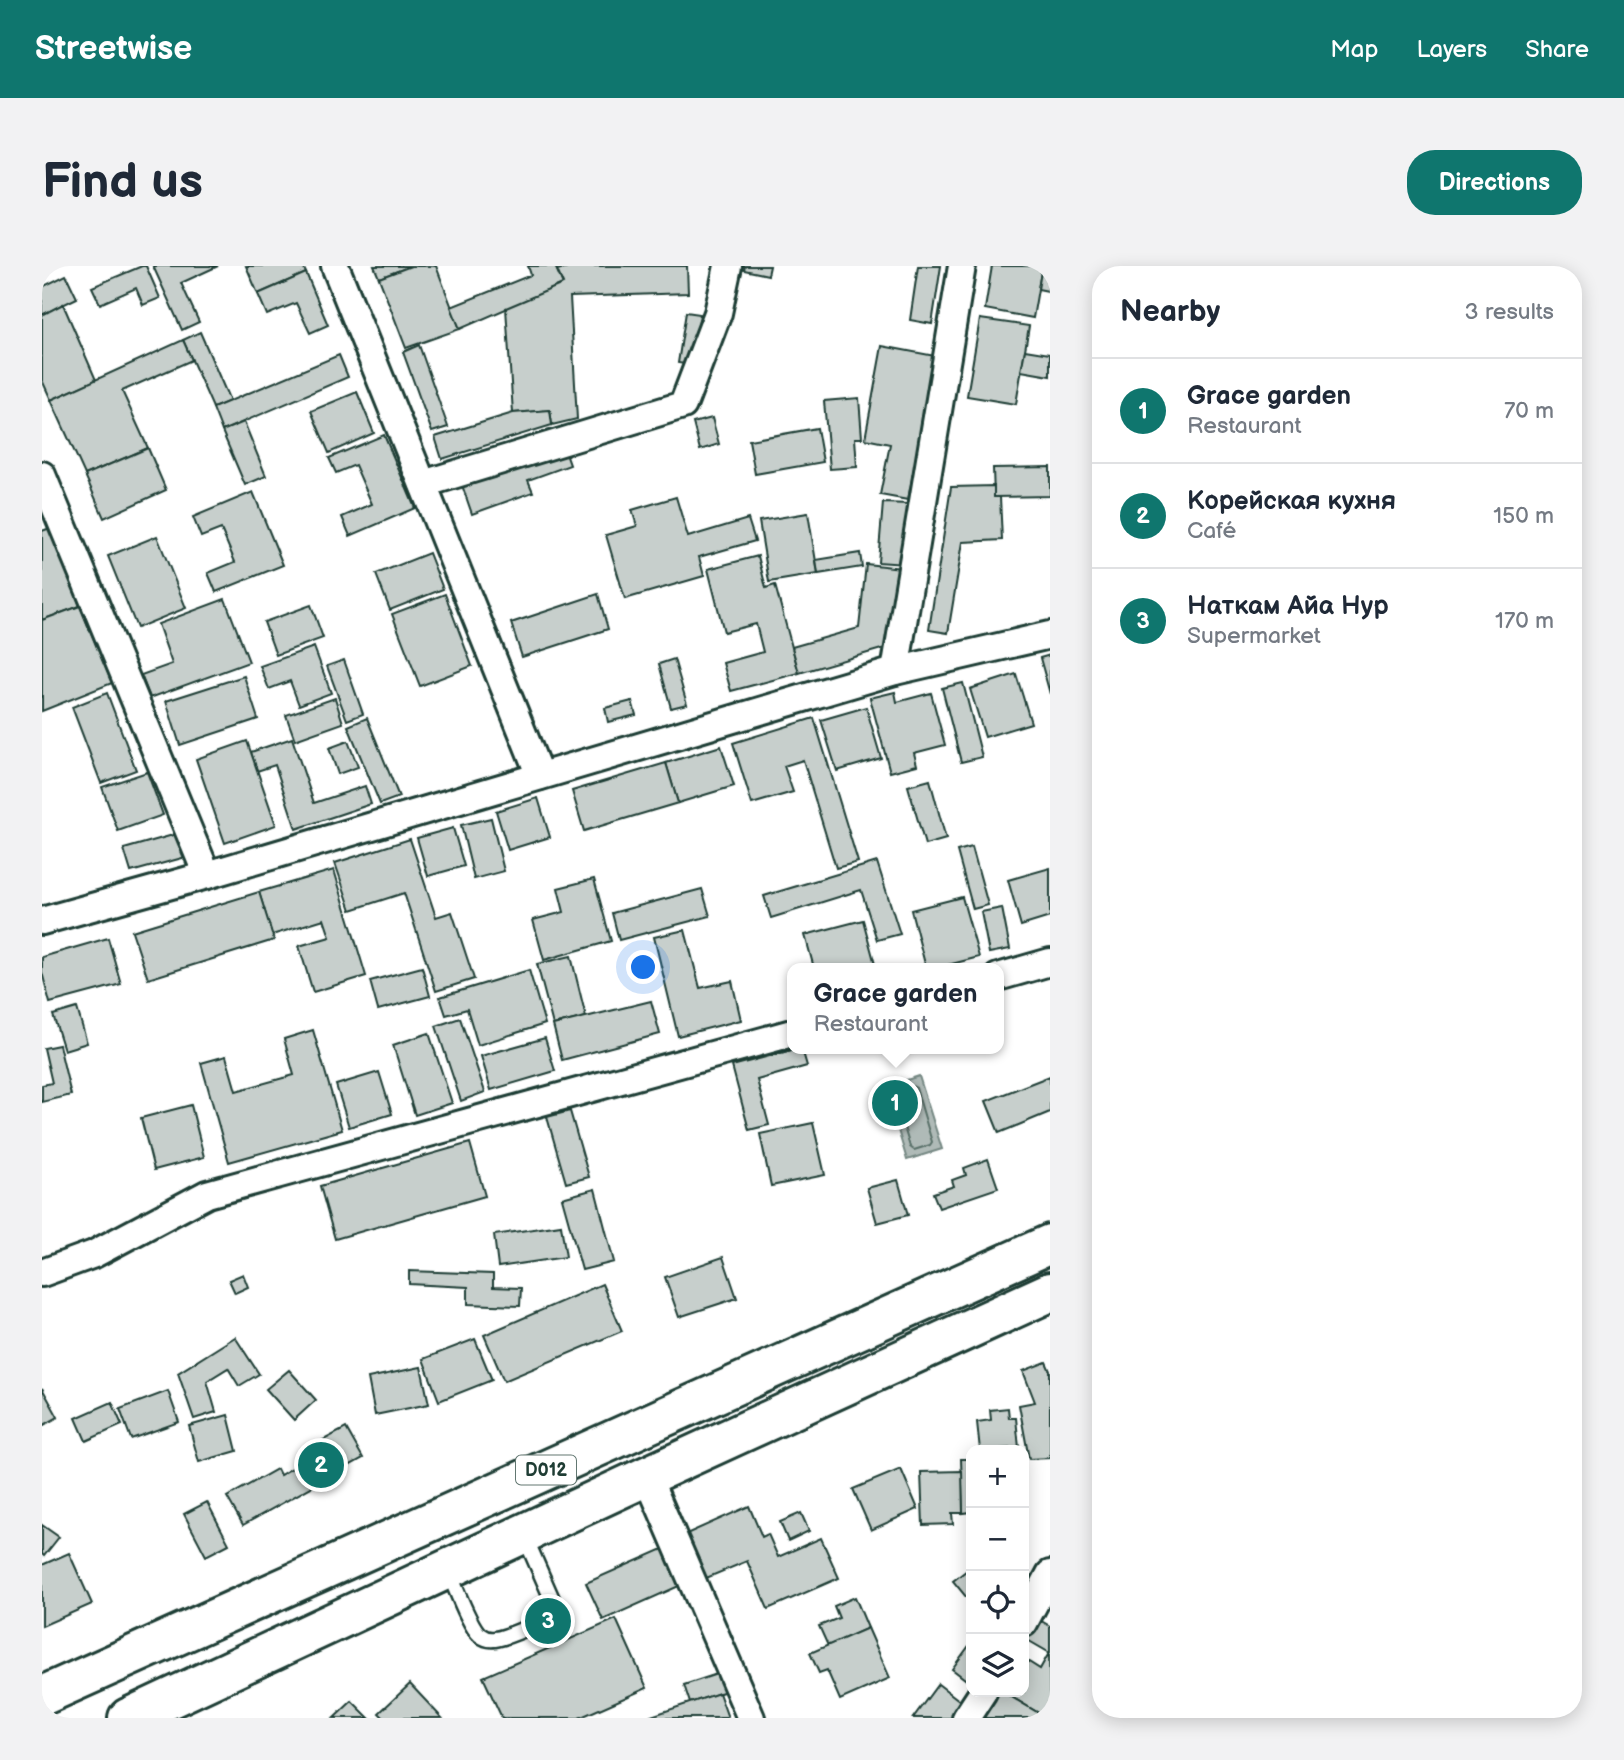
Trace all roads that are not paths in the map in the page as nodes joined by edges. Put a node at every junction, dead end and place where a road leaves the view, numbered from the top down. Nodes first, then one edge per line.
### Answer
1 (335, 266) edge
2 (728, 266) edge
3 (962, 266) edge
4 (42, 475) edge
5 (423, 484) junction
6 (1050, 635) edge
7 (895, 671) junction
8 (540, 776) junction
9 (208, 875) junction
10 (42, 921) edge
11 (1050, 962) edge
12 (1004, 975) edge
13 (787, 1034) edge
14 (1050, 1244) edge
15 (42, 1273) edge
16 (1050, 1292) edge
17 (647, 1476) junction
18 (523, 1534) junction
19 (447, 1569) junction
20 (1050, 1574) edge
21 (1029, 1614) edge
22 (42, 1696) edge
23 (980, 1697) edge
24 (128, 1718) edge
25 (751, 1718) edge
26 (967, 1718) edge

1 - 5 street
2 - 5 street
3 - 7 street
4 - 9 street
5 - 8 street
6 - 7 street
7 - 8 street
8 - 9 street
9 - 10 street
11 - 12 street
13 - 15 street
14 - 22 highway, D012
16 - 17 highway, D012
17 - 18 highway, D012
17 - 25 street
18 - 19 highway, D012
18 - 19 lane
19 - 24 highway, D012
20 - 21 street
23 - 26 street

